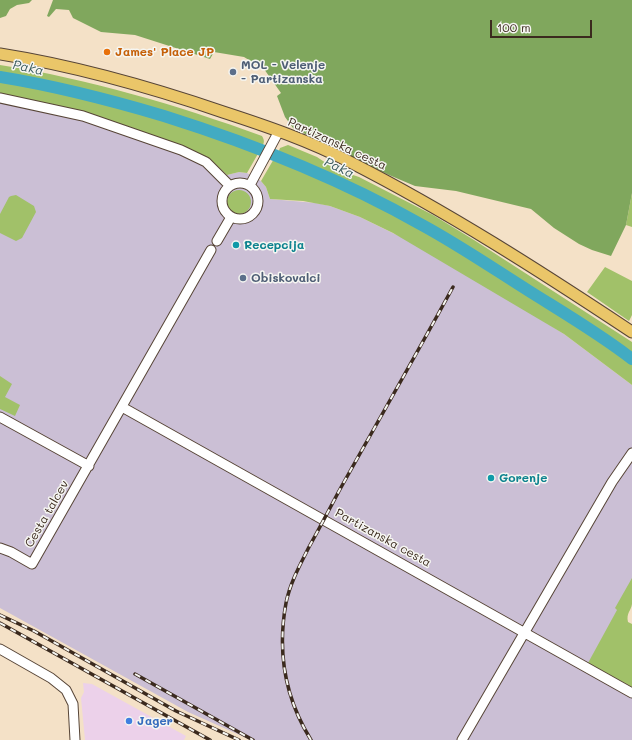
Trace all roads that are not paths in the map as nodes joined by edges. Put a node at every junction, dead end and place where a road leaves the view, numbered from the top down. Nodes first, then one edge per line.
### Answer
1 (0, 54) edge
2 (0, 98) edge
3 (279, 131) junction
4 (250, 185) junction
5 (230, 186) junction
6 (231, 217) junction
7 (217, 241) dead end
8 (211, 250) dead end
9 (632, 332) edge
10 (122, 407) junction
11 (0, 418) edge
12 (632, 453) edge
13 (89, 466) junction
14 (0, 548) edge
15 (524, 632) junction
16 (0, 649) edge
17 (632, 693) edge
18 (75, 740) edge
19 (462, 740) edge

1 - 3 main road, Partizanska cesta
2 - 5 street
3 - 4 street
3 - 9 main road, Partizanska cesta
4 - 5 street
4 - 6 street
5 - 6 street
6 - 7 street
8 - 10 street
10 - 13 street
10 - 15 street, Partizanska cesta
11 - 13 street
12 - 15 street
13 - 14 street, Cesta talcev
15 - 17 street, Partizanska cesta
15 - 19 street
16 - 18 street

